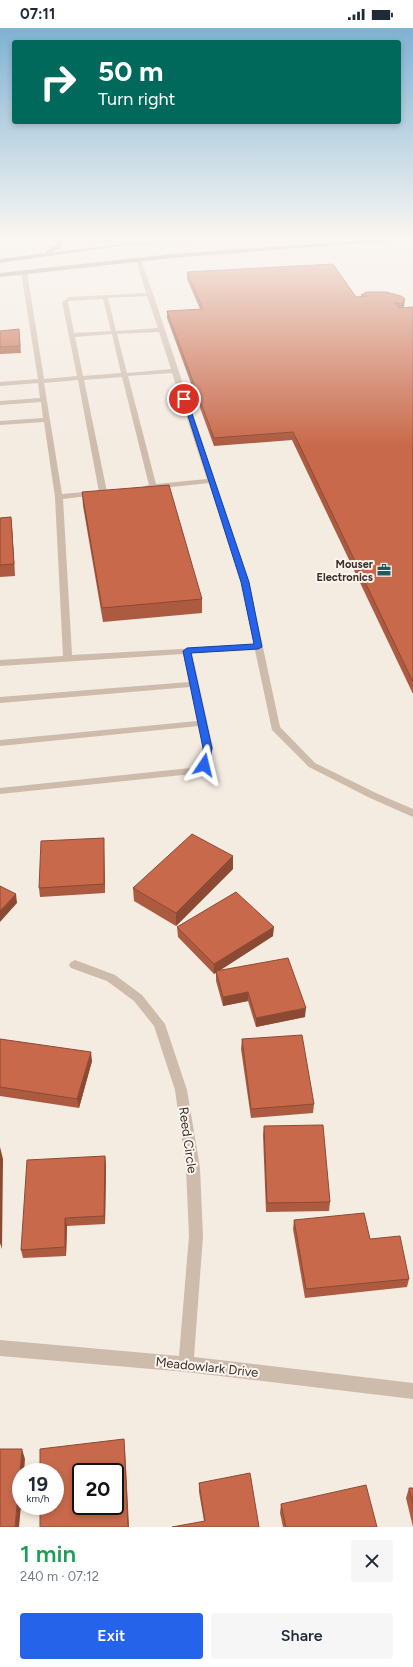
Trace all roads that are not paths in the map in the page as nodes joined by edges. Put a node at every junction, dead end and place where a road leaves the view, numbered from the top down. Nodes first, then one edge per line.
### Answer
1 (29, 306) edge
2 (66, 306) edge
3 (107, 306) edge
4 (154, 306) edge
5 (162, 330) junction
6 (114, 333) junction
7 (71, 336) junction
8 (175, 371) junction
9 (125, 375) junction
10 (80, 378) junction
11 (41, 382) junction
12 (0, 384) edge
13 (44, 400) junction
14 (0, 402) edge
15 (47, 420) junction
16 (0, 423) edge
17 (211, 481) junction
18 (152, 487) junction
19 (138, 488) edge
20 (59, 497) junction
21 (258, 647) junction
22 (187, 651) junction
23 (68, 658) junction
24 (0, 663) edge
25 (194, 684) junction
26 (0, 700) edge
27 (203, 723) junction
28 (0, 743) edge
29 (0, 791) edge
30 (413, 812) edge
31 (75, 964) dead end
32 (0, 1348) edge
33 (186, 1364) junction
34 (413, 1391) edge

1 - 11 street
2 - 7 street
3 - 6 street
4 - 5 street
5 - 6 street
5 - 8 street
6 - 7 street
6 - 9 street
7 - 10 street
8 - 9 street
8 - 17 street
9 - 10 street
9 - 18 street
10 - 11 street
10 - 20 street
11 - 12 street
11 - 13 street
13 - 14 street
13 - 15 street
15 - 16 street
15 - 20 street
17 - 18 street
17 - 21 street
18 - 19 street
20 - 23 street
21 - 22 street
21 - 30 street
22 - 23 street
22 - 25 street
23 - 24 street
25 - 26 street
25 - 27 street
27 - 28 street
27 - 29 street
31 - 33 street, Reed Circle
32 - 33 street, Meadowlark Drive
33 - 34 street, Meadowlark Drive

